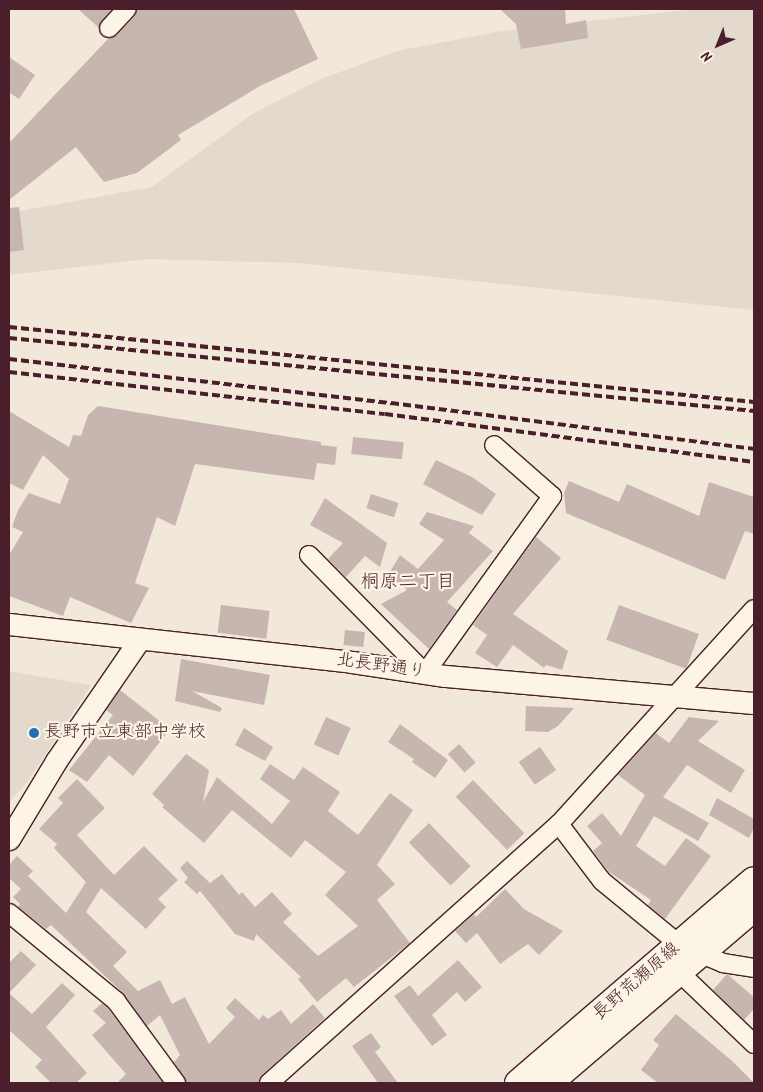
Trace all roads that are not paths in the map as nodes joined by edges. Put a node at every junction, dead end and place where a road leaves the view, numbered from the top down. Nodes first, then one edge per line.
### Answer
1 (127, 9) edge
2 (109, 28) dead end
3 (494, 445) dead end
4 (309, 555) dead end
5 (754, 609) edge
6 (9, 624) edge
7 (140, 639) junction
8 (425, 673) junction
9 (677, 697) junction
10 (754, 703) edge
11 (559, 824) junction
12 (9, 839) edge
13 (754, 880) edge
14 (754, 908) edge
15 (9, 913) edge
16 (690, 950) junction
17 (754, 968) edge
18 (679, 972) junction
19 (754, 1044) edge
20 (176, 1083) edge
21 (269, 1083) edge
22 (518, 1083) edge
23 (549, 1083) edge

1 - 2 street
3 - 8 street
4 - 8 street
5 - 9 street
6 - 7 street, 北長野通り
7 - 8 street, 北長野通り
7 - 12 street
8 - 9 street, 北長野通り
9 - 10 street, 北長野通り
9 - 11 street
11 - 16 street
11 - 21 street
13 - 16 main road, 長野荒瀬原線
14 - 16 main road, 長野荒瀬原線
15 - 20 street
16 - 17 street
16 - 18 main road, 長野荒瀬原線
16 - 22 main road, 長野荒瀬原線
18 - 19 street
18 - 23 main road, 長野荒瀬原線

